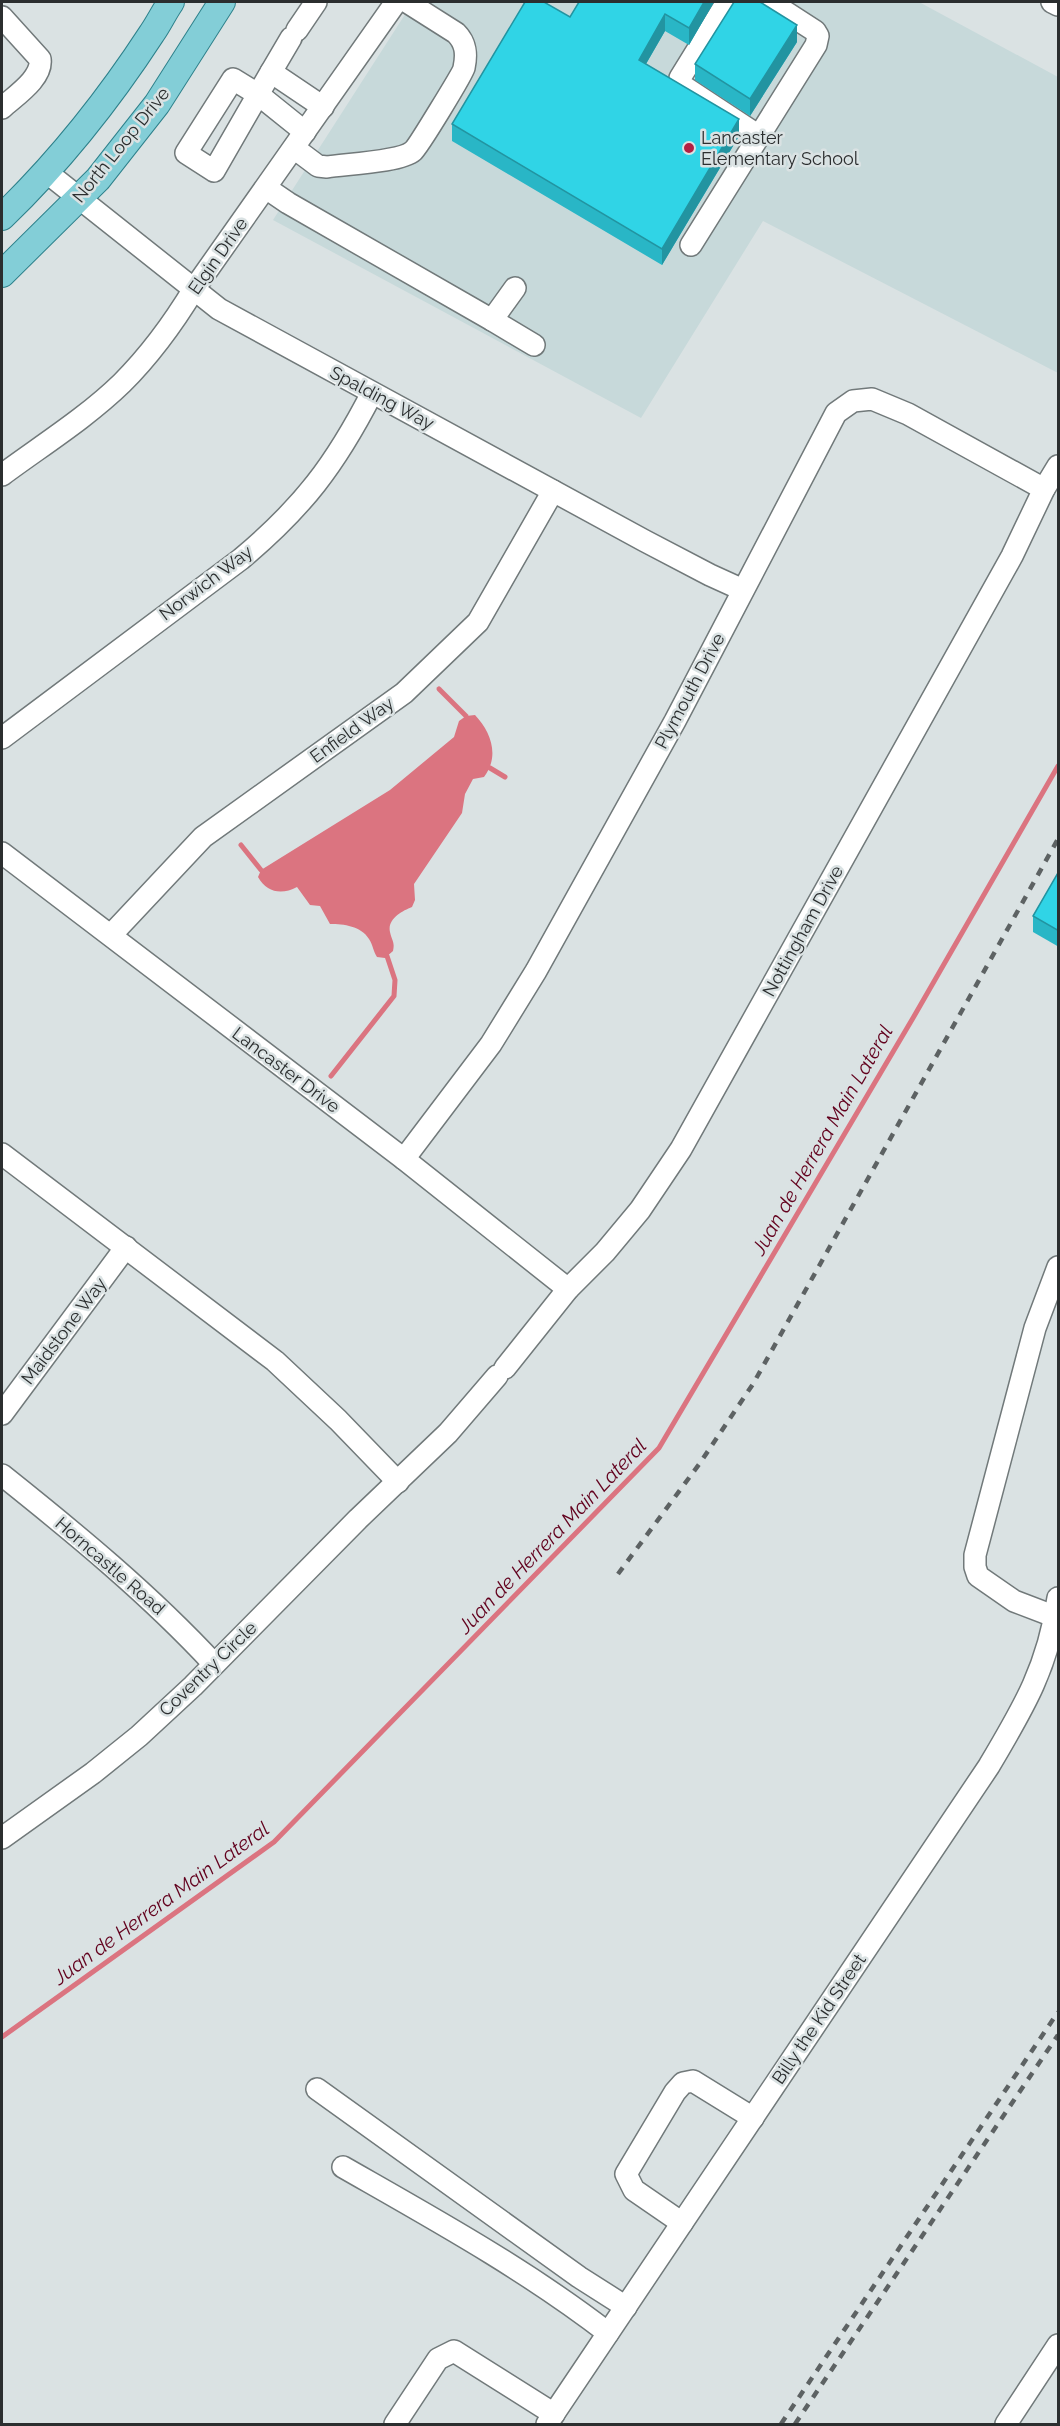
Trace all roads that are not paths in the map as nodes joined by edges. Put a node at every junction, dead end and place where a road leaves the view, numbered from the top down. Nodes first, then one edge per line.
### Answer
1 (171, 2) edge
2 (222, 2) edge
3 (316, 2) edge
4 (396, 2) edge
5 (407, 2) edge
6 (727, 2) edge
7 (770, 2) edge
8 (1052, 2) edge
9 (1059, 5) edge
10 (2, 17) edge
11 (271, 72) junction
12 (323, 107) junction
13 (2, 108) edge
14 (759, 136) junction
15 (300, 140) junction
16 (45, 171) junction
17 (266, 188) junction
18 (80, 197) junction
19 (2, 217) edge
20 (691, 244) dead end
21 (6, 261) edge
22 (515, 288) dead end
23 (194, 289) junction
24 (492, 320) junction
25 (534, 345) dead end
26 (372, 393) junction
27 (1059, 466) edge
28 (2, 475) edge
29 (1044, 489) junction
30 (553, 491) junction
31 (743, 590) junction
32 (2, 738) edge
33 (2, 853) edge
34 (111, 934) junction
35 (2, 1154) edge
36 (404, 1159) junction
37 (126, 1247) junction
38 (1059, 1267) edge
39 (568, 1289) junction
40 (2, 1414) edge
41 (448, 1433) joint
42 (2, 1475) edge
43 (398, 1482) junction
44 (1057, 1608) edge
45 (214, 1664) junction
46 (2, 1838) edge
47 (317, 2089) dead end
48 (753, 2118) junction
49 (343, 2167) dead end
50 (682, 2223) junction
51 (626, 2307) junction
52 (608, 2333) junction
53 (1059, 2345) edge
54 (550, 2419) edge
55 (395, 2424) edge
56 (1006, 2424) edge

1 - 16 main road
2 - 18 main road, North Loop Drive
3 - 11 street
4 - 12 street, Elgin Drive
5 - 15 street
6 - 14 street
7 - 14 street
8 - 9 street
10 - 13 street
11 - 12 street
11 - 15 street
12 - 15 street, Elgin Drive
14 - 20 street
15 - 17 street, Elgin Drive
16 - 18 street, Spalding Way
16 - 19 main road
17 - 23 street, Elgin Drive
17 - 24 street
18 - 21 main road, North Loop Drive
18 - 23 street, Spalding Way
22 - 24 street
23 - 26 street, Spalding Way
23 - 28 street, Elgin Drive
24 - 25 street
26 - 30 street, Spalding Way
26 - 32 street, Norwich Way
27 - 29 street, Nottingham Drive
29 - 31 street, Plymouth Drive
29 - 39 street, Nottingham Drive
30 - 31 street, Spalding Way
30 - 34 street, Enfield Way
31 - 36 street, Plymouth Drive
33 - 34 street, Lancaster Drive
34 - 36 street, Lancaster Drive
35 - 37 street
36 - 39 street, Lancaster Drive
37 - 40 street, Maidstone Way
37 - 43 street
38 - 44 street
39 - 41 street, Nottingham Drive
41 - 43 street, Coventry Circle
42 - 45 street, Horncastle Road
43 - 45 street, Coventry Circle
44 - 48 street, Billy the Kid Street
45 - 46 street, Coventry Circle
47 - 51 street
48 - 50 street, Billy the Kid Street
48 - 50 street
49 - 52 street
50 - 51 street, Billy the Kid Street
51 - 52 street, Billy the Kid Street
52 - 54 street, Billy the Kid Street
53 - 56 street
54 - 55 street

